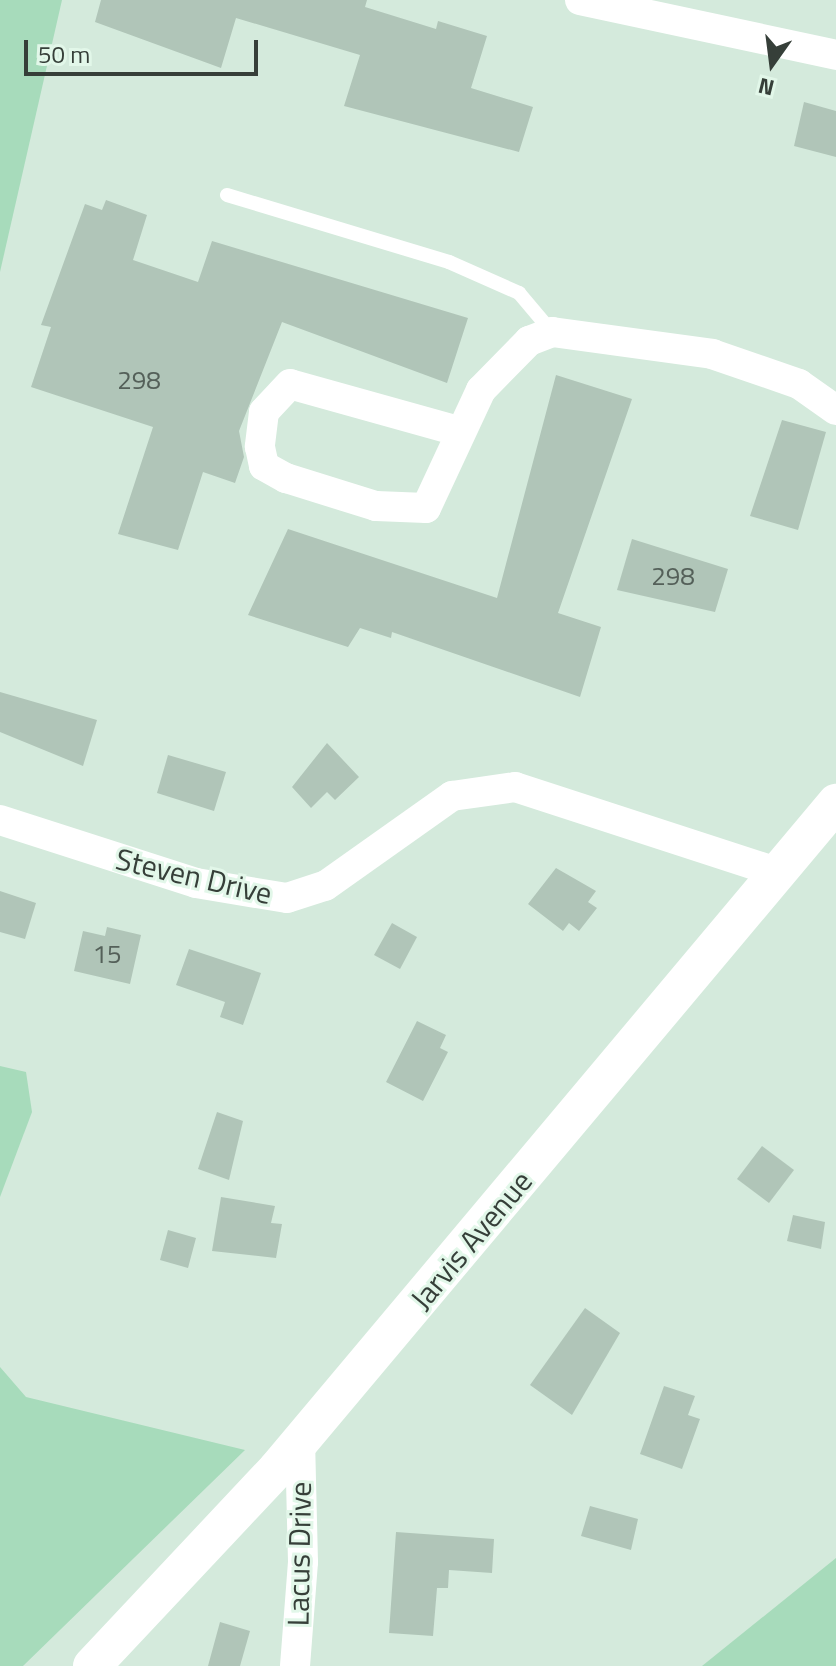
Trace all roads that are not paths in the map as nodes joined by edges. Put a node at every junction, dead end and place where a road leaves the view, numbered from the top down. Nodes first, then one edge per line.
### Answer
1 (580, 0) edge
2 (836, 55) edge
3 (227, 195) dead end
4 (552, 332) junction
5 (836, 410) edge
6 (458, 431) junction
7 (836, 803) edge
8 (0, 820) edge
9 (779, 873) junction
10 (300, 1442) junction
11 (92, 1666) edge
12 (295, 1666) edge

1 - 2 street
3 - 4 lane
4 - 5 street
4 - 6 street
6 - 6 street
7 - 9 street, Jarvis Avenue
8 - 9 street, Steven Drive
9 - 10 street, Jarvis Avenue
10 - 11 street, Jarvis Avenue
10 - 12 street, Lacus Drive

